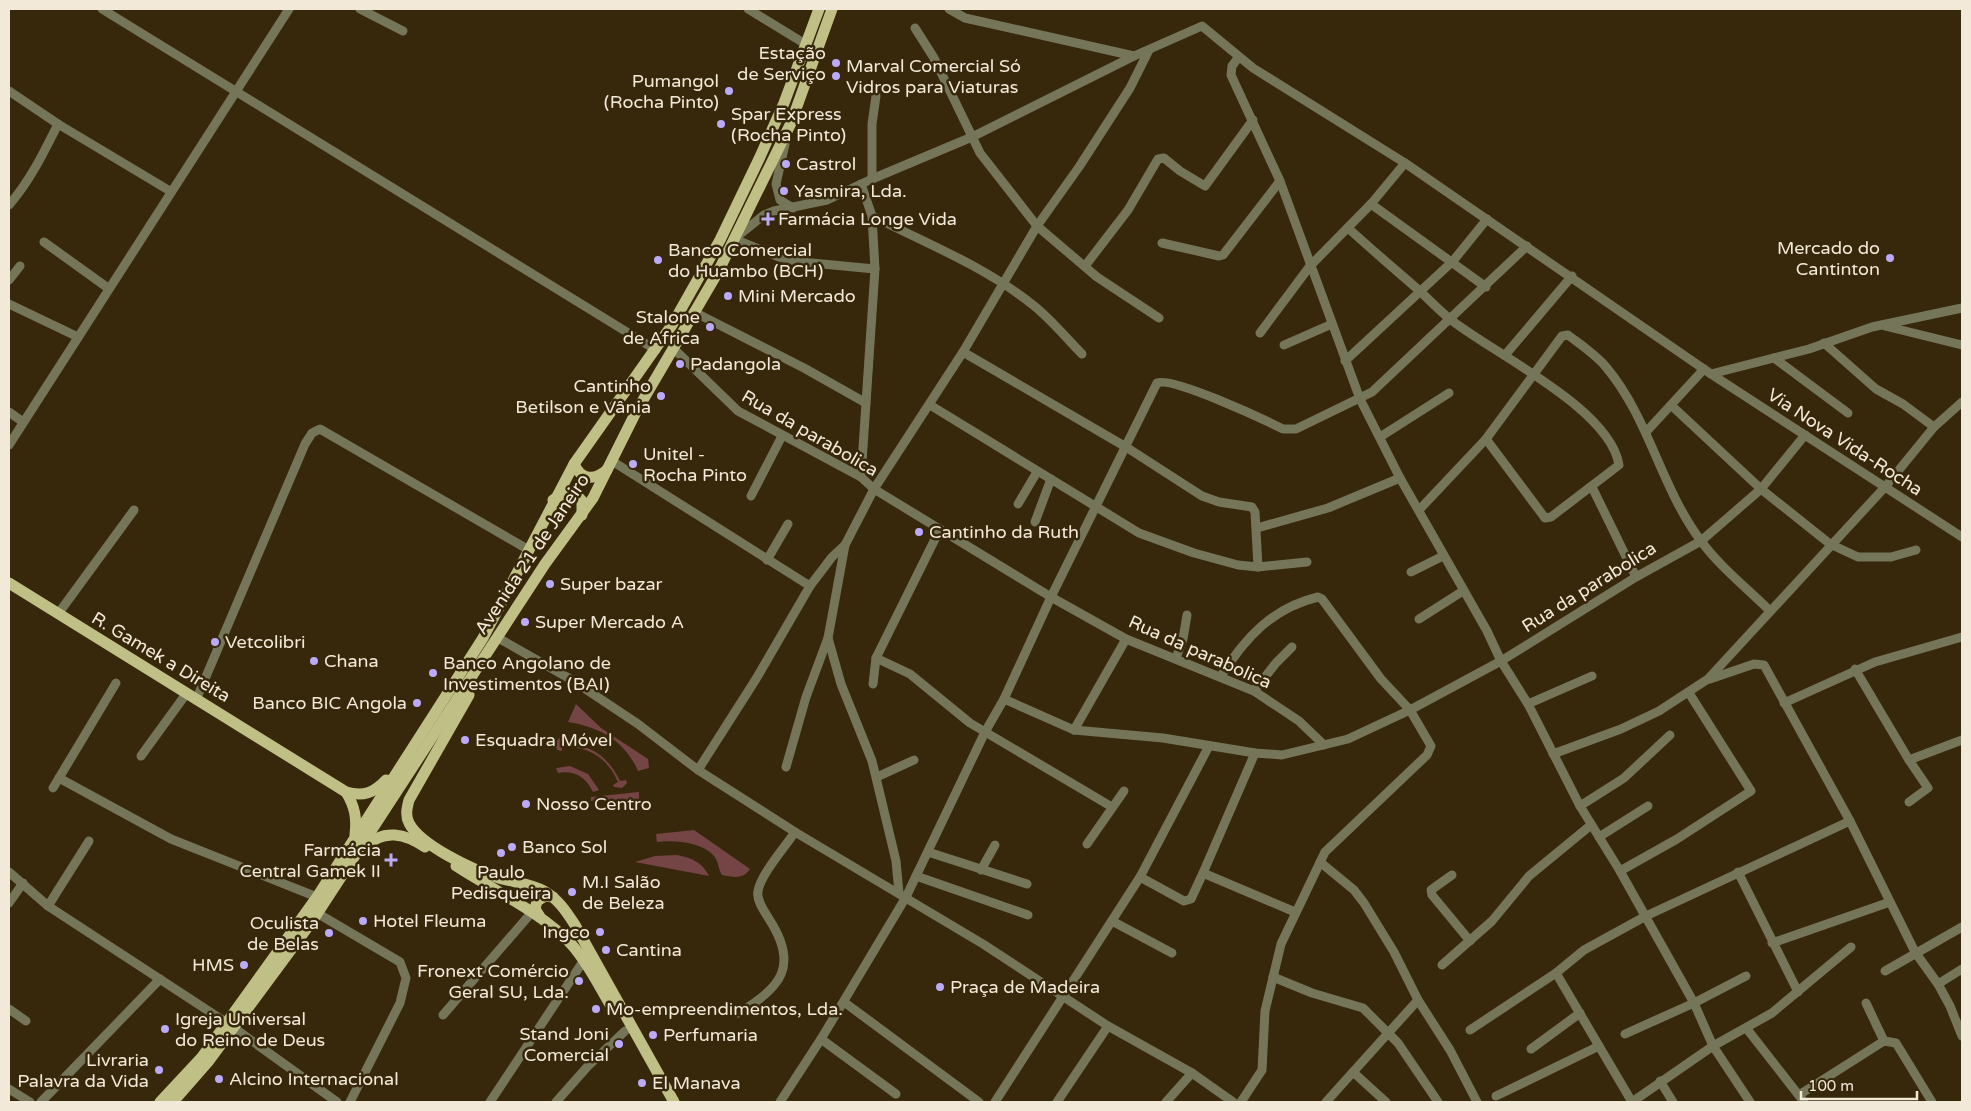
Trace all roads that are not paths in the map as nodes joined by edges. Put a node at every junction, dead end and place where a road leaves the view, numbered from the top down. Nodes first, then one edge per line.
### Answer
1 (102, 9) edge
2 (288, 9) edge
3 (360, 9) edge
4 (748, 9) edge
5 (819, 9) edge
6 (832, 9) edge
7 (949, 9) edge
8 (915, 28) dead end
9 (403, 32) dead end
10 (807, 45) junction
11 (1148, 50) junction
12 (1134, 56) junction
13 (1238, 58) junction
14 (9, 91) edge
15 (236, 92) junction
16 (876, 96) dead end
17 (1253, 120) junction
18 (790, 123) junction
19 (58, 124) junction
20 (972, 137) junction
21 (1405, 163) junction
22 (872, 179) junction
23 (1280, 181) junction
24 (861, 184) junction
25 (170, 191) junction
26 (9, 204) edge
27 (1371, 204) junction
28 (793, 208) junction
29 (872, 216) junction
30 (1487, 219) junction
31 (1037, 226) junction
32 (1348, 228) junction
33 (734, 239) junction
34 (44, 242) dead end
35 (1162, 243) dead end
36 (1527, 246) junction
37 (1453, 261) junction
38 (20, 266) dead end
39 (1085, 266) junction
40 (1310, 266) junction
41 (875, 269) junction
42 (1572, 276) junction
43 (9, 280) edge
44 (1003, 285) junction
45 (1486, 286) junction
46 (108, 288) junction
47 (1421, 292) junction
48 (9, 304) edge
49 (1962, 308) edge
50 (694, 312) junction
51 (1159, 318) dead end
52 (1450, 320) junction
53 (1332, 324) junction
54 (1882, 325) junction
55 (1260, 333) dead end
56 (78, 337) junction
57 (1824, 343) junction
58 (1284, 345) dead end
59 (1962, 346) edge
60 (674, 348) junction
61 (656, 350) junction
62 (964, 352) junction
63 (1082, 354) dead end
64 (1506, 354) junction
65 (1774, 358) junction
66 (1345, 361) junction
67 (1707, 372) junction
68 (1535, 375) junction
69 (1449, 393) dead end
70 (1360, 399) junction
71 (1962, 402) edge
72 (866, 403) junction
73 (930, 405) junction
74 (1672, 406) junction
75 (9, 412) edge
76 (1848, 413) dead end
77 (23, 422) junction
78 (1934, 427) junction
79 (1646, 432) junction
80 (1805, 435) junction
81 (782, 436) junction
82 (1380, 438) junction
83 (1486, 439) junction
84 (9, 445) edge
85 (1126, 447) junction
86 (574, 464) junction
87 (610, 465) junction
88 (1037, 472) junction
89 (861, 477) junction
90 (1400, 478) junction
91 (1051, 479) junction
92 (1592, 487) junction
93 (1885, 488) junction
94 (874, 489) junction
95 (1761, 489) junction
96 (751, 496) dead end
97 (553, 500) junction
98 (1018, 504) dead end
99 (1096, 507) junction
100 (134, 510) dead end
101 (1419, 510) junction
102 (581, 516) junction
103 (1034, 522) dead end
104 (788, 524) dead end
105 (1256, 528) junction
106 (940, 529) junction
107 (1962, 537) edge
108 (1701, 541) junction
109 (1830, 544) junction
110 (845, 545) junction
111 (529, 550) junction
112 (1916, 550) dead end
113 (1443, 556) junction
114 (767, 560) junction
115 (1307, 562) dead end
116 (1258, 567) junction
117 (1411, 572) dead end
118 (1636, 577) junction
119 (9, 583) edge
120 (810, 586) junction
121 (1463, 591) junction
122 (1051, 597) junction
123 (515, 610) junction
124 (1770, 611) junction
125 (58, 614) junction
126 (1187, 615) dead end
127 (1419, 619) dead end
128 (1962, 637) edge
129 (828, 638) junction
130 (1126, 638) junction
131 (500, 639) junction
132 (1292, 647) dead end
133 (876, 658) junction
134 (1176, 658) junction
135 (1501, 661) junction
136 (1855, 669) junction
137 (1221, 676) junction
138 (1592, 676) dead end
139 (1708, 679) junction
140 (116, 683) dead end
141 (873, 684) dead end
142 (1254, 691) junction
143 (1688, 692) junction
144 (191, 697) junction
145 (1004, 699) junction
146 (1784, 703) junction
147 (1528, 704) junction
148 (1410, 710) junction
149 (1074, 730) junction
150 (986, 732) junction
151 (1670, 735) dead end
152 (1962, 740) edge
153 (1324, 745) junction
154 (1209, 746) junction
155 (412, 751) junction
156 (1255, 753) junction
157 (1553, 754) junction
158 (141, 756) dead end
159 (914, 760) dead end
160 (1910, 760) junction
161 (786, 767) dead end
162 (698, 770) junction
163 (877, 777) junction
164 (59, 778) junction
165 (53, 788) dead end
166 (1124, 791) dead end
167 (346, 792) junction
168 (1909, 802) dead end
169 (1580, 806) junction
170 (1648, 806) dead end
171 (1112, 807) junction
172 (1850, 821) junction
173 (1591, 825) junction
174 (795, 832) junction
175 (1599, 837) junction
176 (354, 840) junction
177 (89, 841) dead end
178 (1087, 844) dead end
179 (995, 845) dead end
180 (928, 852) junction
181 (1320, 862) junction
182 (981, 870) junction
183 (1620, 871) junction
184 (9, 872) edge
185 (1738, 872) junction
186 (1203, 874) junction
187 (1452, 875) dead end
188 (916, 876) junction
189 (1140, 877) junction
190 (339, 880) junction
191 (23, 883) junction
192 (1027, 884) dead end
193 (902, 895) junction
194 (317, 897) junction
195 (553, 897) junction
196 (1890, 902) junction
197 (9, 903) edge
198 (48, 906) junction
199 (1295, 912) junction
200 (318, 913) junction
201 (536, 915) junction
202 (1028, 915) dead end
203 (1646, 916) junction
204 (1112, 921) junction
205 (1962, 927) edge
206 (1470, 941) junction
207 (1772, 944) junction
208 (1851, 947) dead end
209 (1915, 952) junction
210 (1172, 953) dead end
211 (584, 960) junction
212 (1442, 966) dead end
213 (1962, 969) edge
214 (1885, 971) dead end
215 (1556, 973) junction
216 (1746, 976) dead end
217 (1273, 977) junction
218 (160, 979) junction
219 (1938, 984) junction
220 (1798, 992) junction
221 (1064, 998) junction
222 (1418, 1000) junction
223 (844, 1002) junction
224 (1694, 1003) junction
225 (1866, 1003) dead end
226 (9, 1009) edge
227 (738, 1013) dead end
228 (1580, 1013) junction
229 (443, 1015) dead end
230 (26, 1021) dead end
231 (230, 1026) junction
232 (1108, 1026) junction
233 (1747, 1029) junction
234 (1470, 1030) dead end
235 (625, 1031) junction
236 (1388, 1031) junction
237 (1624, 1034) dead end
238 (1962, 1036) edge
239 (821, 1039) junction
240 (1884, 1041) junction
241 (1599, 1046) junction
242 (1713, 1046) junction
243 (1531, 1049) dead end
244 (1353, 1072) junction
245 (1192, 1073) junction
246 (1660, 1081) junction
247 (9, 1089) edge
248 (896, 1094) dead end
249 (1496, 1096) dead end
250 (1801, 1099) edge
251 (1635, 1101) edge
252 (30, 1102) edge
253 (41, 1102) edge
254 (160, 1102) edge
255 (173, 1102) edge
256 (337, 1102) edge
257 (350, 1102) edge
258 (490, 1102) edge
259 (556, 1102) edge
260 (665, 1102) edge
261 (674, 1102) edge
262 (780, 1102) edge
263 (979, 1102) edge
264 (995, 1102) edge
265 (1058, 1102) edge
266 (1166, 1102) edge
267 (1233, 1102) edge
268 (1240, 1102) edge
269 (1326, 1102) edge
270 (1386, 1102) edge
271 (1438, 1102) edge
272 (1477, 1102) edge
273 (1674, 1102) edge
274 (1750, 1102) edge
275 (1932, 1102) edge

1 - 15 street
2 - 15 street
3 - 9 street
4 - 10 street
5 - 10 main road, Avenida 21 de Janeiro
6 - 18 main road, Avenida 21 de Janeiro
7 - 12 street
8 - 20 street
10 - 61 main road, Avenida 21 de Janeiro
11 - 12 street
11 - 13 street, Via Nova Vida-Rocha
11 - 31 street
12 - 20 street
13 - 17 street
13 - 21 street, Via Nova Vida-Rocha
14 - 19 street
15 - 25 street
15 - 61 street
16 - 22 street
17 - 23 street
17 - 39 street
18 - 28 street
18 - 33 main road, Avenida 21 de Janeiro
19 - 25 street
19 - 26 street
20 - 22 street
20 - 31 street
21 - 27 street
21 - 30 street, Via Nova Vida-Rocha
22 - 24 street
23 - 35 street
23 - 40 street
24 - 28 street
24 - 29 street
25 - 46 street
27 - 32 street
27 - 37 street
28 - 33 street
29 - 41 street
29 - 44 street
30 - 36 street, Via Nova Vida-Rocha
30 - 37 street
31 - 39 street
31 - 44 street
32 - 40 street
32 - 47 street
33 - 41 street
33 - 50 main road, Avenida 21 de Janeiro
34 - 46 street
36 - 42 street, Via Nova Vida-Rocha
36 - 45 street
37 - 45 street
37 - 47 street
38 - 43 street
39 - 51 street
40 - 53 street
40 - 55 street
41 - 72 street
42 - 64 street
42 - 67 street, Via Nova Vida-Rocha
44 - 62 street
44 - 63 street
45 - 52 street
46 - 56 street
47 - 52 street
47 - 66 street
48 - 56 street
49 - 54 street
50 - 60 main road, Avenida 21 de Janeiro
50 - 72 street
52 - 64 street
52 - 70 street
53 - 58 street
53 - 66 street
54 - 57 street
54 - 59 street
56 - 77 street
57 - 65 street
57 - 78 street
60 - 81 street, Rua da parabolica
60 - 87 main road, Avenida 21 de Janeiro
61 - 86 main road, Avenida 21 de Janeiro
62 - 73 street
62 - 85 street
64 - 68 street
65 - 67 street
65 - 76 street
66 - 70 street
67 - 74 street
67 - 80 street, Via Nova Vida-Rocha
68 - 79 street
68 - 83 street
68 - 92 street
69 - 82 street
70 - 82 street
70 - 85 street
71 - 78 street
72 - 89 street
73 - 88 street
73 - 94 street
74 - 79 street
74 - 95 street
75 - 77 street
77 - 84 street
78 - 93 street
79 - 108 street
80 - 93 street, Via Nova Vida-Rocha
80 - 95 street, Rua da parabolica
81 - 89 street, Rua da parabolica
81 - 96 street
82 - 90 street
83 - 92 street
83 - 101 street
85 - 99 street
85 - 105 street
86 - 87 main road
86 - 97 main road, Avenida 21 de Janeiro
87 - 102 main road, Avenida 21 de Janeiro
87 - 114 street
88 - 91 street
88 - 98 street
89 - 94 street, Rua da parabolica
90 - 101 street
90 - 105 street
91 - 99 street
91 - 103 street
92 - 118 street
93 - 107 street, Via Nova Vida-Rocha
93 - 109 street
94 - 106 street, Rua da parabolica
94 - 110 street
95 - 108 street, Rua da parabolica
95 - 109 street
97 - 102 main road
97 - 111 main road, Avenida 21 de Janeiro
99 - 116 street
99 - 122 street
100 - 125 street
101 - 113 street
102 - 123 main road, Avenida 21 de Janeiro
104 - 114 street
105 - 116 street
106 - 122 street, Rua da parabolica
106 - 133 street
108 - 118 street, Rua da parabolica
108 - 124 street
109 - 112 street
109 - 124 street
110 - 120 street
110 - 129 street
111 - 144 street
111 - 155 main road, Avenida 21 de Janeiro
113 - 117 street
113 - 121 street
114 - 120 street
115 - 116 street
118 - 135 street, Rua da parabolica
119 - 125 main road, R. Gamek a Direita
120 - 162 street
121 - 127 street
121 - 135 street
122 - 130 street, Rua da parabolica
122 - 145 street
123 - 131 main road
123 - 190 main road, Avenida 21 de Janeiro
124 - 139 street
125 - 144 main road, R. Gamek a Direita
126 - 134 street
128 - 136 street
129 - 161 street
129 - 163 street
130 - 134 street, Rua da parabolica
130 - 149 street
131 - 162 street
131 - 195 main road
132 - 142 street
133 - 141 street
133 - 150 street
134 - 137 street, Rua da parabolica
135 - 147 street
135 - 148 street, Rua da parabolica
136 - 146 street
136 - 160 street
137 - 142 street, Rua da parabolica
137 - 148 street
138 - 147 street
139 - 143 street
139 - 146 street
140 - 164 street
142 - 153 street, Rua da parabolica
143 - 157 street
143 - 183 street
144 - 158 street
144 - 167 main road, R. Gamek a Direita
145 - 149 street
145 - 150 street
146 - 172 street
147 - 157 street
148 - 153 street, Rua da parabolica
148 - 181 street
149 - 154 street
150 - 171 street
150 - 180 street
151 - 169 street
152 - 160 street
153 - 156 street
154 - 156 street
154 - 189 street
155 - 167 main road
155 - 176 main road, Avenida 21 de Janeiro
156 - 186 street
157 - 169 street
159 - 163 street
160 - 168 street
162 - 174 street
163 - 193 street
164 - 165 street
164 - 194 street
166 - 171 street
167 - 176 main road
169 - 173 street
170 - 175 street
171 - 178 street
172 - 185 street
172 - 196 street
173 - 175 street
173 - 206 street
174 - 193 street
174 - 227 street
175 - 183 street
176 - 194 main road, Avenida 21 de Janeiro
177 - 198 street
179 - 182 street
180 - 182 street
180 - 188 street
181 - 199 street
181 - 222 street
182 - 192 street
183 - 203 street
184 - 191 street
185 - 203 street
185 - 207 street
186 - 189 street
186 - 199 street
187 - 206 street
188 - 193 street
188 - 202 street
189 - 204 street
190 - 200 main road, Avenida 21 de Janeiro
190 - 201 main road
191 - 197 street
191 - 198 street
193 - 221 street
193 - 223 street
194 - 231 main road, Avenida 21 de Janeiro
195 - 201 main road
195 - 261 main road
196 - 207 street
196 - 209 street
198 - 218 street
199 - 217 street
200 - 231 main road, Avenida 21 de Janeiro
200 - 257 street
201 - 211 main road
201 - 229 street
203 - 215 street
203 - 224 street
204 - 210 street
204 - 221 street
205 - 209 street
206 - 212 street
207 - 220 street
208 - 220 street
209 - 214 street
209 - 219 street
211 - 235 main road
211 - 258 street
213 - 219 street
215 - 228 street
215 - 234 street
216 - 224 street
217 - 236 street
217 - 268 street
218 - 231 street
218 - 253 street
219 - 238 street
220 - 233 street
221 - 232 street
221 - 264 street
222 - 236 street
222 - 272 street
223 - 239 street
223 - 263 street
224 - 237 street
224 - 242 street
225 - 240 street
226 - 230 street
228 - 241 street
228 - 243 street
231 - 254 main road, Avenida 21 de Janeiro
231 - 255 main road, Avenida 21 de Janeiro
231 - 256 street
232 - 245 street
232 - 265 street
233 - 242 street
233 - 250 street
235 - 259 street
235 - 260 main road
236 - 244 street
236 - 271 street
239 - 248 street
239 - 262 street
240 - 250 street
240 - 275 street
241 - 249 street
241 - 251 street
242 - 246 street
242 - 274 street
244 - 269 street
244 - 270 street
245 - 266 street
245 - 267 street
246 - 251 street
246 - 273 street
247 - 252 street

